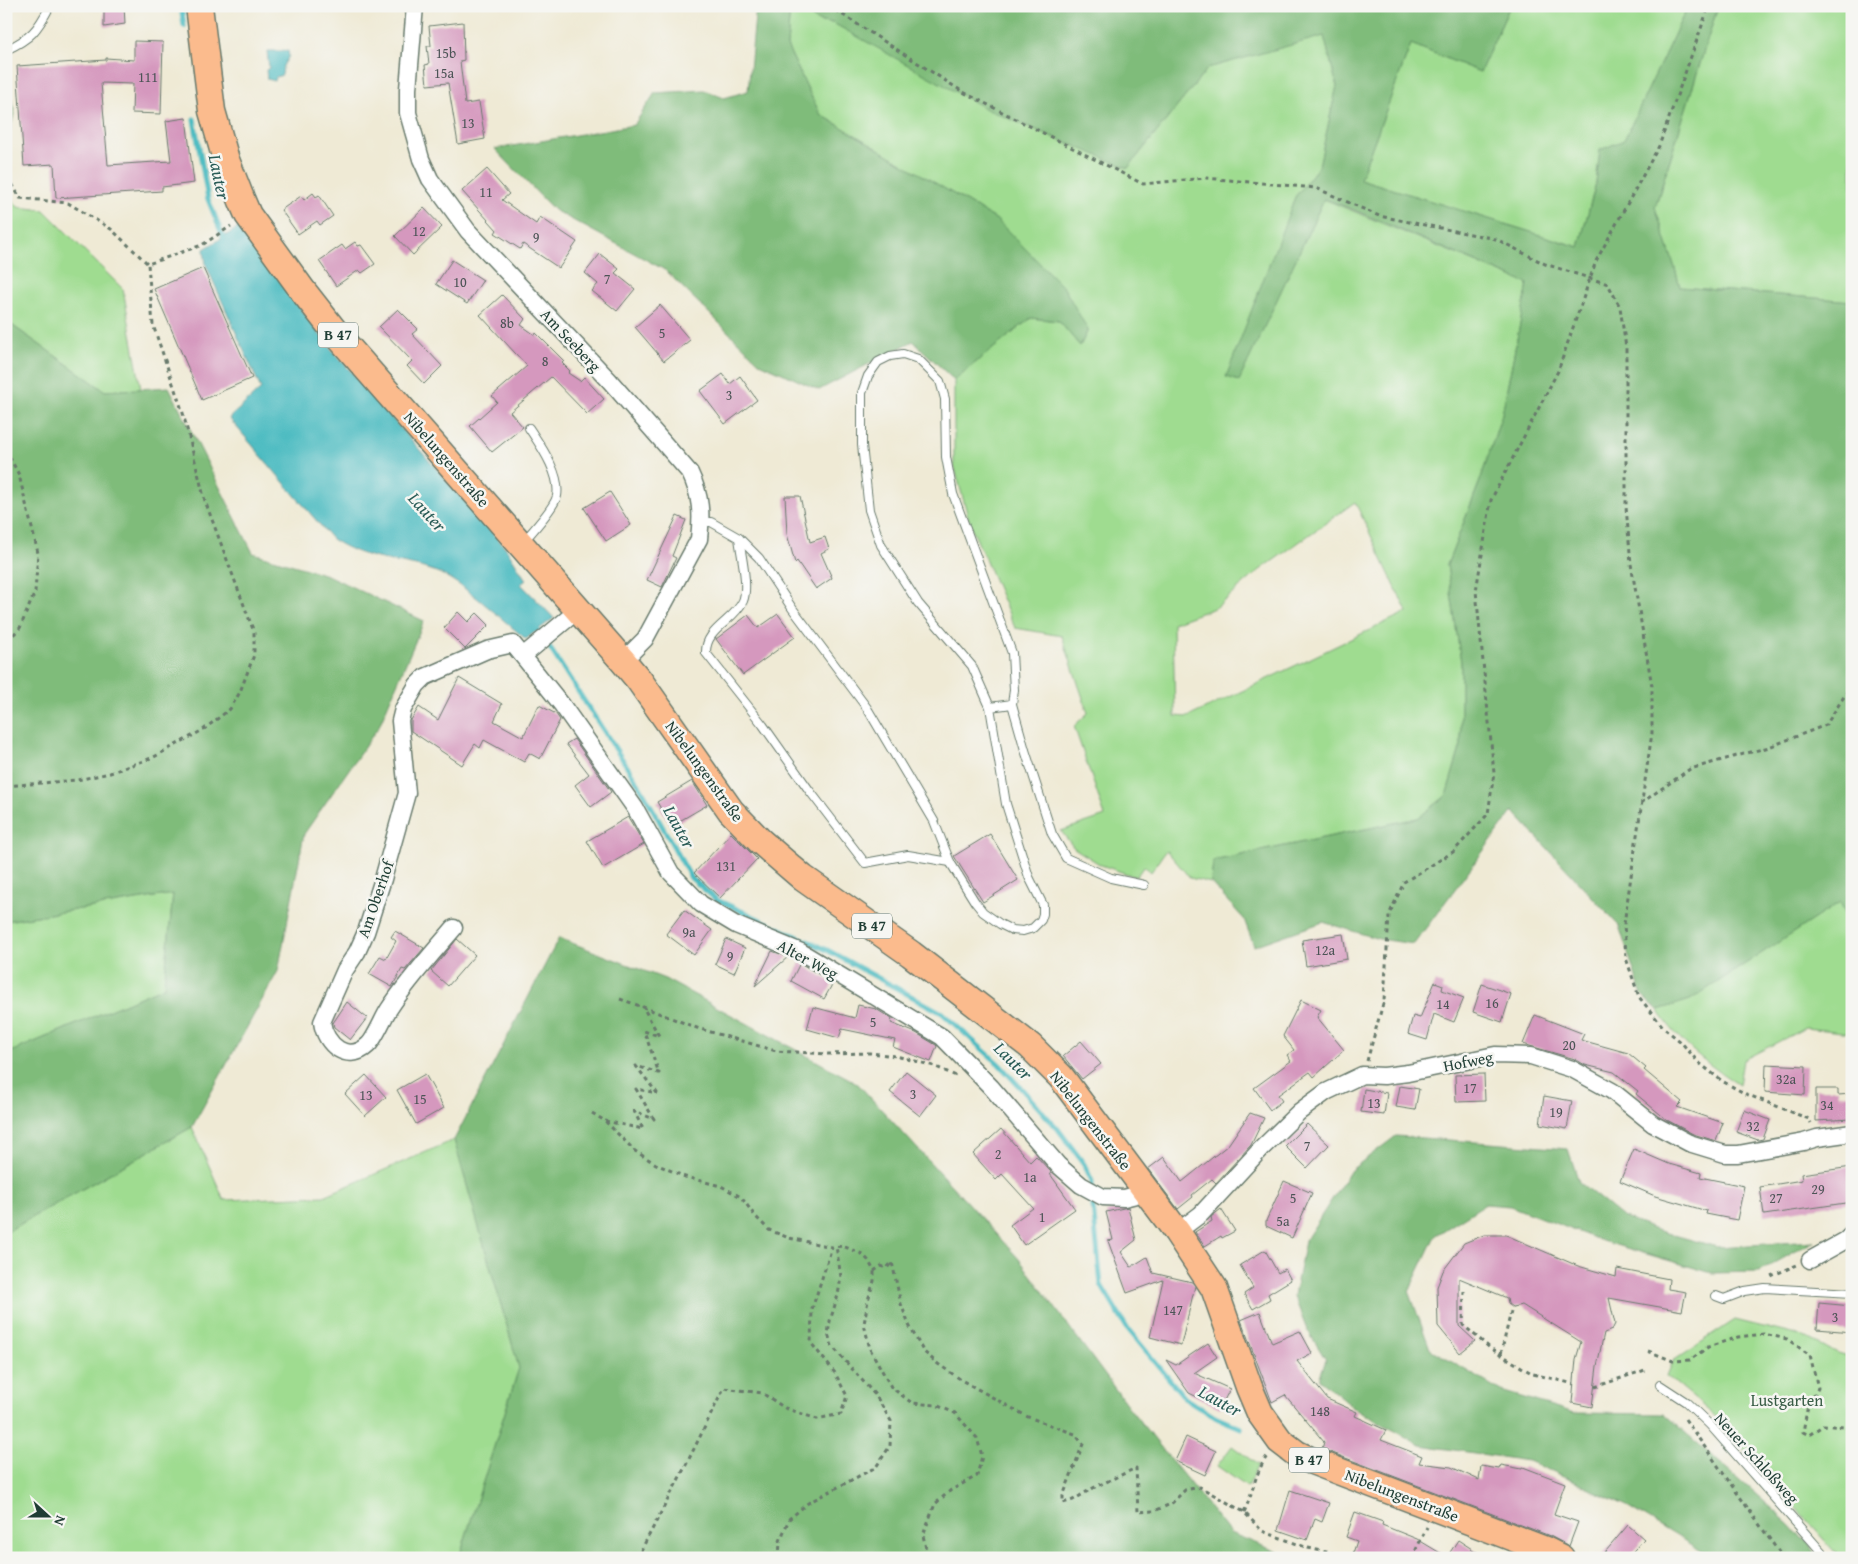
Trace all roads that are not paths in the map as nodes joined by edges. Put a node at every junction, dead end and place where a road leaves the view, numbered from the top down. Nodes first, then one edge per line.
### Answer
1 (50, 6) edge
2 (198, 6) edge
3 (415, 6) edge
4 (6, 50) edge
5 (528, 428) dead end
6 (701, 522) junction
7 (740, 538) junction
8 (521, 544) junction
9 (570, 617) junction
10 (526, 653) junction
11 (623, 661) junction
12 (1012, 704) junction
13 (990, 707) junction
14 (950, 862) junction
15 (1144, 885) dead end
16 (454, 928) dead end
17 (1852, 1133) edge
18 (1145, 1190) junction
19 (1177, 1232) junction
20 (1852, 1234) edge
21 (1810, 1260) dead end
22 (1852, 1293) edge
23 (1716, 1296) dead end
24 (1662, 1387) road end
25 (1561, 1558) edge
26 (1828, 1558) edge

1 - 4 lane
2 - 8 main road, Nibelungenstraße / B 47
3 - 6 street, Am Seeberg
5 - 8 lane
6 - 7 lane
6 - 11 street, Am Seeberg
7 - 14 lane
7 - 14 lane
8 - 9 main road, Nibelungenstraße / B 47
9 - 10 street
9 - 11 main road, Nibelungenstraße / B 47
10 - 16 street, Am Oberhof
10 - 18 street, Alter Weg
11 - 18 main road, Nibelungenstraße / B 47
12 - 13 lane
12 - 13 lane
12 - 15 lane
13 - 14 lane
17 - 19 street, Hofweg
18 - 19 main road, Nibelungenstraße / B 47
19 - 25 main road, Nibelungenstraße / B 47
20 - 21 street
22 - 23 lane
24 - 26 lane, Neuer Schloßweg

